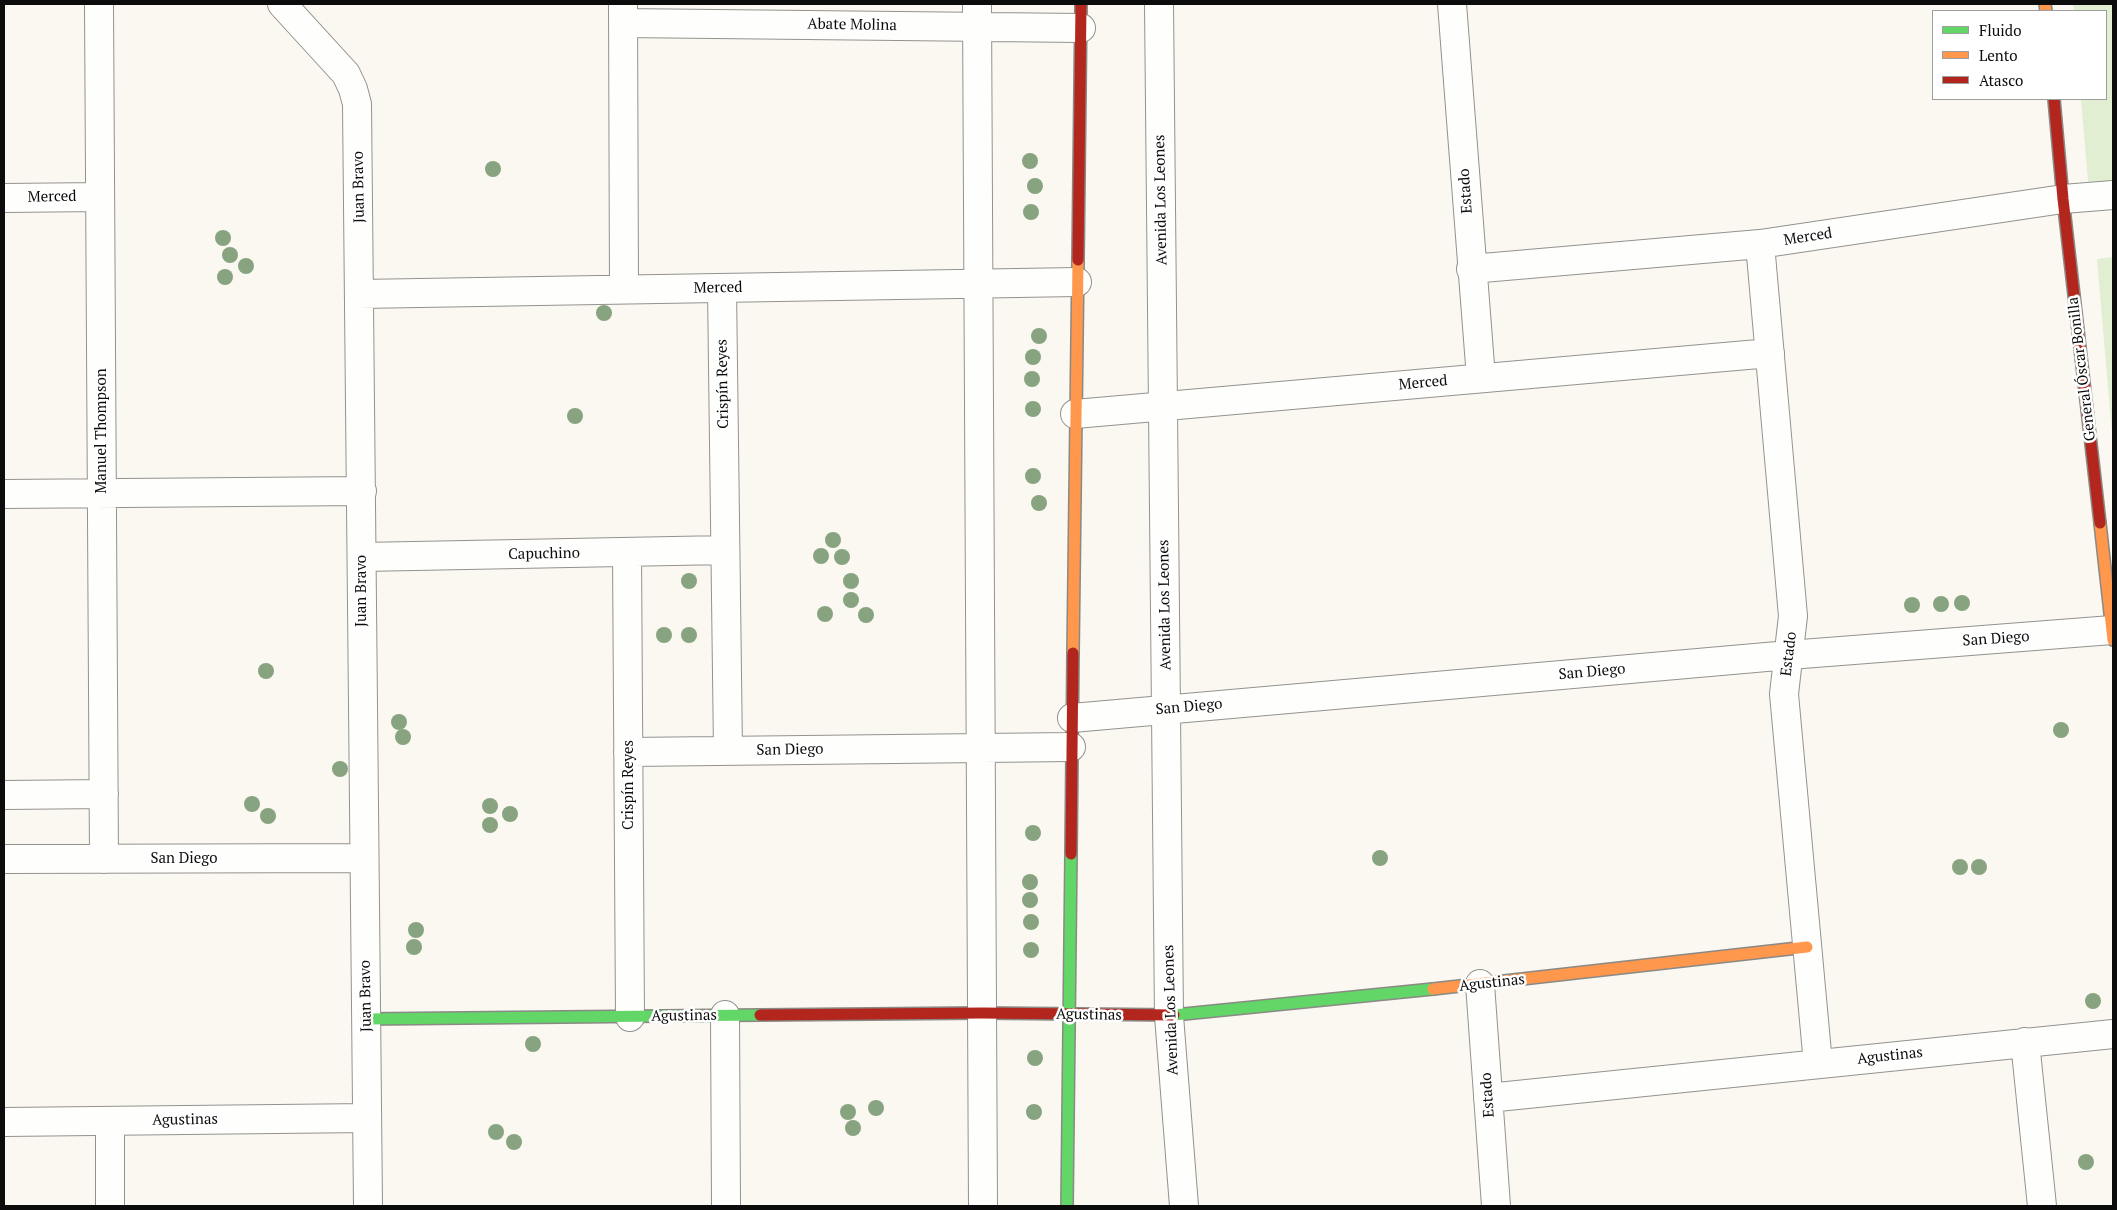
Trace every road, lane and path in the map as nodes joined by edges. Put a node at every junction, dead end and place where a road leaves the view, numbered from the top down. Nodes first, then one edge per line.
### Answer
1 (99, 4) edge
2 (282, 4) edge
3 (1159, 4) edge
4 (1452, 4) edge
5 (623, 14) edge
6 (694, 14) edge
7 (977, 15) edge
8 (1081, 16) edge
9 (2054, 100) edge
10 (2113, 195) edge
11 (100, 197) junction
12 (4, 198) edge
13 (2063, 199) junction
14 (1760, 244) junction
15 (1472, 269) junction
16 (1077, 282) junction
17 (979, 284) junction
18 (722, 288) junction
19 (624, 289) junction
20 (360, 294) junction
21 (1770, 353) junction
22 (1481, 378) junction
23 (1163, 406) junction
24 (1075, 414) junction
25 (362, 491) junction
26 (102, 493) junction
27 (4, 494) edge
28 (725, 550) junction
29 (627, 552) junction
30 (362, 557) junction
31 (2113, 635) edge
32 (1789, 655) junction
33 (1166, 710) junction
34 (1072, 718) junction
35 (1071, 747) junction
36 (981, 748) junction
37 (728, 751) junction
38 (628, 752) junction
39 (104, 794) junction
40 (4, 795) edge
41 (364, 858) junction
42 (4, 859) edge
43 (104, 859) junction
44 (1807, 947) junction
45 (1480, 984) junction
46 (982, 1013) junction
47 (1070, 1014) junction
48 (725, 1016) junction
49 (1169, 1016) junction
50 (630, 1017) junction
51 (366, 1019) junction
52 (2113, 1034) edge
53 (2025, 1042) junction
54 (1818, 1064) junction
55 (1488, 1098) junction
56 (367, 1118) junction
57 (110, 1121) junction
58 (4, 1122) edge
59 (110, 1206) edge
60 (368, 1206) edge
61 (726, 1206) edge
62 (983, 1206) edge
63 (1067, 1206) edge
64 (1184, 1206) edge
65 (1496, 1206) edge
66 (2042, 1206) edge

1 - 11 street, Manuel Thompson
2 - 20 street, Juan Bravo
3 - 23 street, Avenida Los Leones
4 - 15 street, Estado
5 - 6 street, Abate Molina
5 - 19 street
6 - 7 street, Abate Molina
7 - 8 street, Abate Molina
7 - 17 street
8 - 16 street
9 - 13 street, General Óscar Bonilla
10 - 13 street, Merced
11 - 12 street, Merced
11 - 26 street, Manuel Thompson
13 - 14 street, Merced
13 - 31 street, General Óscar Bonilla
14 - 15 street, Merced
14 - 21 street, Estado
15 - 22 street, Estado
16 - 17 street, Merced
16 - 24 street
17 - 18 street, Merced
17 - 36 street
18 - 19 street, Merced
18 - 28 street, Crispín Reyes
19 - 20 street, Merced
20 - 25 street, Juan Bravo
21 - 22 street, Merced
21 - 32 street, Estado
22 - 23 street, Merced
23 - 24 street, Merced
23 - 33 street, Avenida Los Leones
24 - 34 street
25 - 26 street
25 - 30 street, Juan Bravo
26 - 27 street
26 - 39 street, Manuel Thompson
28 - 29 street, Capuchino
28 - 37 street, Crispín Reyes
29 - 30 street, Capuchino
29 - 38 street, Crispín Reyes
30 - 41 street, Juan Bravo
31 - 32 street, San Diego
32 - 33 street, San Diego
32 - 44 street, Estado
33 - 34 street, San Diego
33 - 49 street, Avenida Los Leones
34 - 35 street
35 - 36 street, San Diego
35 - 47 street
36 - 37 street, San Diego
36 - 46 street
37 - 38 street, San Diego
38 - 50 street, Crispín Reyes
39 - 40 street
39 - 43 street, Manuel Thompson
41 - 43 street, San Diego
41 - 51 street, Juan Bravo
42 - 43 street, San Diego
44 - 45 street, Agustinas
44 - 54 street, Estado
45 - 49 street, Agustinas
45 - 55 street, Estado
46 - 47 street, Agustinas
46 - 48 street, Agustinas
46 - 62 street
47 - 49 street, Agustinas
47 - 63 street
48 - 50 street, Agustinas
48 - 61 street
49 - 64 street, Avenida Los Leones
50 - 51 street, Agustinas
51 - 56 street, Juan Bravo
52 - 53 street, Agustinas
53 - 54 street, Agustinas
53 - 66 street
54 - 55 street, Agustinas
55 - 65 street, Estado
56 - 57 street, Agustinas
56 - 60 street, Juan Bravo
57 - 58 street, Agustinas
57 - 59 street

